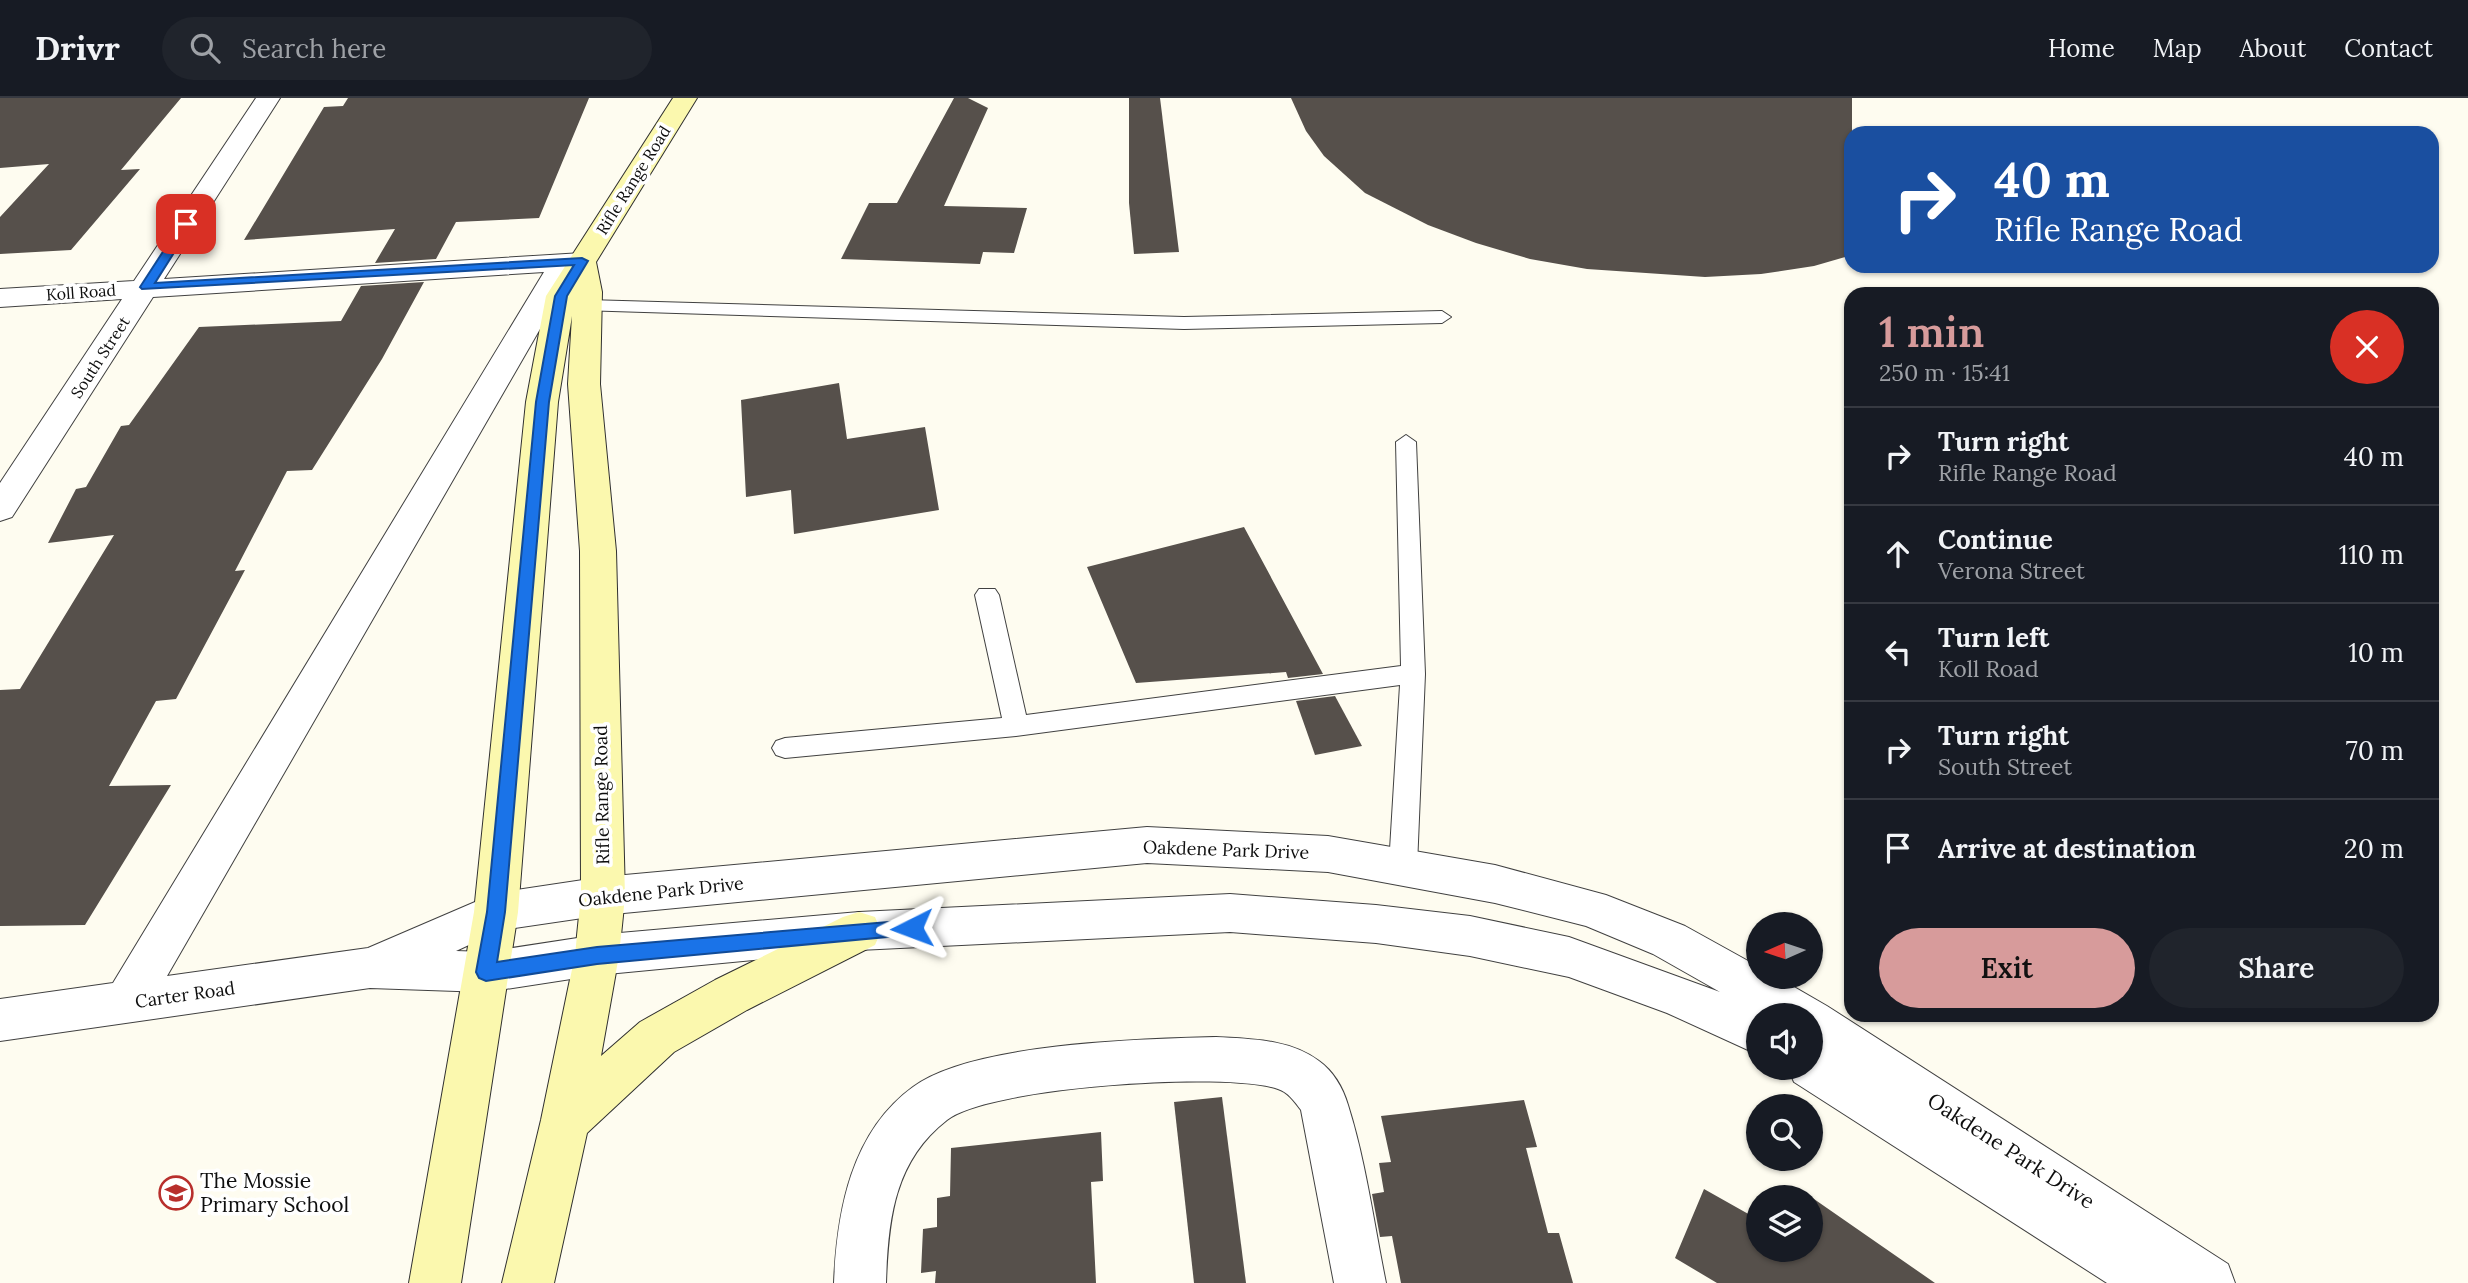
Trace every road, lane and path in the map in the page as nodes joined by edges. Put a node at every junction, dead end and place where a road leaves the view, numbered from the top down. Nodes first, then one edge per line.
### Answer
1 (268, 98) edge
2 (685, 98) edge
3 (573, 261) junction
4 (146, 287) junction
5 (0, 298) edge
6 (577, 307) junction
7 (1442, 317) dead end
8 (1406, 442) dead end
9 (0, 509) edge
10 (987, 595) dead end
11 (1413, 674) junction
12 (1016, 726) junction
13 (785, 748) dead end
14 (1403, 866) junction
15 (1476, 880) junction
16 (603, 897) junction
17 (496, 912) junction
18 (859, 931) junction
19 (1470, 936) junction
20 (597, 956) junction
21 (370, 968) junction
22 (486, 972) junction
23 (126, 1003) junction
24 (1780, 1003) edge
25 (0, 1020) edge
26 (1746, 1027) edge
27 (1823, 1029) edge
28 (1823, 1074) edge
29 (565, 1120) junction
30 (435, 1283) edge
31 (528, 1283) edge
32 (860, 1283) edge
33 (1360, 1283) edge
34 (2155, 1283) edge
35 (2209, 1283) edge

1 - 4 street, South Street
2 - 3 main road, Rifle Range Road
3 - 4 street, Koll Road
3 - 6 main road
3 - 23 street, Rifle Range Road
4 - 5 street, Koll Road
4 - 9 street, South Street
6 - 7 lane
6 - 16 main road, Rifle Range Road
6 - 17 main road
8 - 11 lane
10 - 12 lane
11 - 12 lane
11 - 14 lane
12 - 13 lane
14 - 15 street, Oakdene Park Drive
14 - 16 street, Oakdene Park Drive
15 - 19 street
15 - 24 street, Oakdene Park Drive
16 - 17 street, Oakdene Park Drive
16 - 20 main road, Rifle Range Road
17 - 21 street, Carter Road
17 - 22 main road
18 - 19 street
18 - 20 street
18 - 29 main road
19 - 26 street
20 - 22 street
20 - 29 main road, Rifle Range Road
21 - 22 street, Carter Road
21 - 23 street, Carter Road
22 - 30 main road
23 - 25 street, Carter Road
27 - 35 street, Oakdene Park Drive
28 - 34 street, Oakdene Park Drive
29 - 31 main road, Rifle Range Road
32 - 33 street

